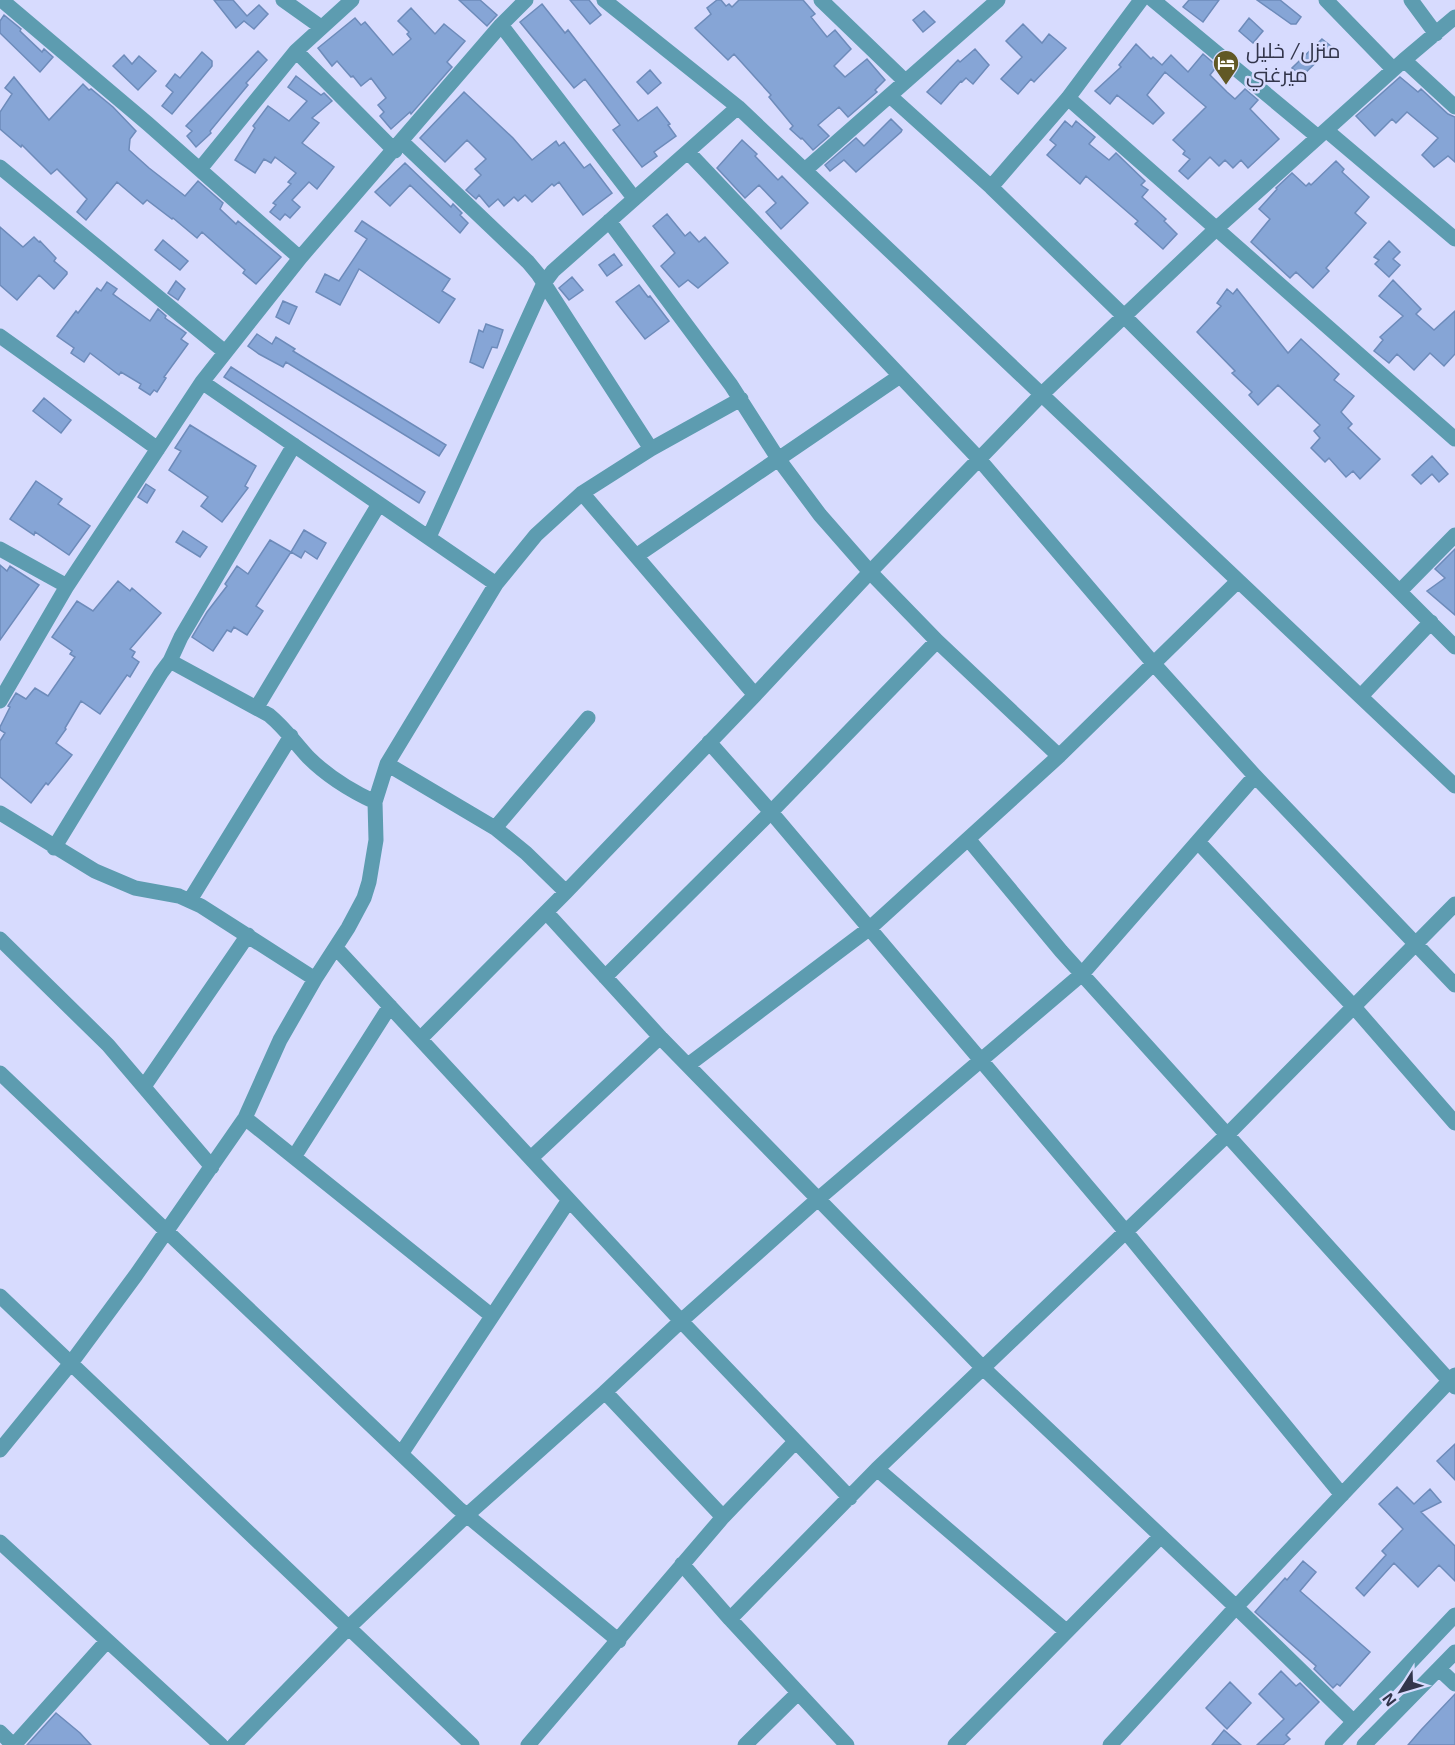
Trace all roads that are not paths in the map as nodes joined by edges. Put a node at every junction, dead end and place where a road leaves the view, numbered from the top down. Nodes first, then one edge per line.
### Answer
1 (283, 0) edge
2 (352, 0) edge
3 (526, 0) edge
4 (604, 0) edge
5 (821, 0) edge
6 (998, 0) edge
7 (1153, 0) edge
8 (1326, 0) edge
9 (1411, 0) edge
10 (1134, 2) edge
11 (3, 3) edge
12 (1455, 17) edge
13 (501, 26) junction
14 (321, 27) junction
15 (1436, 34) junction
16 (296, 51) junction
17 (1399, 64) junction
18 (905, 81) junction
19 (890, 96) junction
20 (1068, 98) junction
21 (738, 107) junction
22 (1455, 107) edge
23 (1322, 134) junction
24 (398, 147) junction
25 (688, 153) junction
26 (0, 167) edge
27 (200, 169) junction
28 (805, 170) junction
29 (991, 187) junction
30 (634, 198) junction
31 (609, 221) junction
32 (1217, 228) junction
33 (1455, 239) edge
34 (300, 258) junction
35 (544, 283) junction
36 (1125, 316) junction
37 (0, 336) edge
38 (225, 352) junction
39 (900, 376) junction
40 (202, 382) junction
41 (1041, 395) junction
42 (741, 399) junction
43 (1455, 439) edge
44 (294, 445) junction
45 (158, 449) junction
46 (651, 449) junction
47 (979, 459) junction
48 (779, 460) junction
49 (582, 493) junction
50 (379, 504) junction
51 (1455, 535) edge
52 (429, 537) junction
53 (0, 549) edge
54 (636, 556) junction
55 (870, 572) junction
56 (1238, 581) junction
57 (496, 584) junction
58 (67, 586) junction
59 (1400, 591) junction
60 (1431, 622) junction
61 (937, 642) junction
62 (1455, 647) edge
63 (170, 661) junction
64 (1153, 663) junction
65 (755, 695) junction
66 (1361, 696) junction
67 (0, 701) edge
68 (257, 707) junction
69 (588, 718) dead end
70 (291, 736) junction
71 (709, 742) junction
72 (1059, 756) junction
73 (387, 764) junction
74 (1255, 776) junction
75 (1455, 786) edge
76 (375, 802) junction
77 (771, 812) junction
78 (0, 813) edge
79 (495, 828) junction
80 (969, 840) junction
81 (1199, 843) junction
82 (54, 848) junction
83 (566, 892) junction
84 (190, 900) junction
85 (1455, 904) edge
86 (546, 912) junction
87 (870, 928) junction
88 (248, 935) junction
89 (0, 939) edge
90 (1417, 944) junction
91 (336, 948) junction
92 (1082, 974) junction
93 (605, 976) junction
94 (315, 979) junction
95 (1455, 985) edge
96 (390, 1006) junction
97 (1354, 1007) junction
98 (660, 1036) junction
99 (420, 1039) junction
100 (980, 1060) junction
101 (688, 1065) junction
102 (0, 1073) edge
103 (145, 1085) junction
104 (245, 1118) junction
105 (1455, 1123) edge
106 (1227, 1135) junction
107 (294, 1157) junction
108 (531, 1158) junction
109 (212, 1167) junction
110 (818, 1199) junction
111 (569, 1200) junction
112 (166, 1232) junction
113 (1126, 1232) junction
114 (0, 1296) edge
115 (492, 1316) junction
116 (681, 1321) junction
117 (71, 1362) junction
118 (982, 1367) junction
119 (1453, 1381) edge
120 (605, 1392) junction
121 (795, 1442) junction
122 (0, 1450) edge
123 (401, 1454) junction
124 (877, 1469) junction
125 (1342, 1496) junction
126 (850, 1498) junction
127 (467, 1515) junction
128 (723, 1517) junction
129 (1161, 1536) junction
130 (0, 1542) edge
131 (682, 1564) junction
132 (1236, 1608) junction
133 (1455, 1615) edge
134 (730, 1619) junction
135 (349, 1627) junction
136 (1066, 1631) junction
137 (107, 1641) junction
138 (619, 1641) junction
139 (1455, 1652) edge
140 (1439, 1669) junction
141 (1455, 1684) edge
142 (798, 1694) junction
143 (1354, 1722) junction
144 (0, 1732) edge
145 (14, 1745) edge
146 (221, 1745) edge
147 (234, 1745) edge
148 (472, 1745) edge
149 (528, 1745) edge
150 (745, 1745) edge
151 (847, 1745) edge
152 (955, 1745) edge
153 (1110, 1745) edge
154 (1332, 1745) edge
155 (1364, 1745) edge

1 - 14 street
2 - 14 street
3 - 13 street
4 - 21 street
5 - 18 street
6 - 18 street
7 - 23 street
8 - 17 street
9 - 15 street
10 - 20 street
11 - 27 street
12 - 15 street
13 - 24 street
13 - 30 street
14 - 16 street
15 - 17 street
16 - 24 street
16 - 27 street
17 - 22 street
17 - 23 street
18 - 19 street
19 - 28 street
19 - 29 street
20 - 29 street
20 - 32 street
21 - 25 street
21 - 28 street
23 - 32 street
23 - 33 street
24 - 34 street
24 - 35 street
25 - 30 street
25 - 39 street
26 - 38 street
27 - 34 street
28 - 41 street
29 - 36 street
30 - 31 street
31 - 35 street
31 - 42 street
32 - 36 street
32 - 43 street
34 - 38 street
35 - 46 street
35 - 52 street
36 - 41 street
36 - 59 street
37 - 45 street
38 - 40 street
39 - 47 street
39 - 48 street
40 - 44 street
40 - 45 street
41 - 47 street
41 - 56 street
42 - 46 street
42 - 48 street
44 - 50 street
44 - 63 street
45 - 58 street
46 - 49 street
47 - 55 street
47 - 64 street
48 - 54 street
48 - 55 street
49 - 54 street
49 - 57 street
50 - 52 street
50 - 68 street
51 - 59 street
52 - 57 street
53 - 58 street
54 - 65 street
55 - 61 street
55 - 65 street
56 - 64 street
56 - 66 street
57 - 73 street
58 - 67 street
59 - 60 street
60 - 62 street
60 - 66 street
61 - 72 street
61 - 77 street
63 - 68 street
63 - 82 street
64 - 72 street
64 - 74 street
65 - 71 street
66 - 75 street
68 - 70 street
69 - 79 street
70 - 76 street
70 - 84 street
71 - 77 street
71 - 83 street
72 - 80 street
73 - 76 street
73 - 79 street
74 - 81 street
74 - 90 street
76 - 91 street
77 - 87 street
77 - 93 street
78 - 82 street
79 - 83 street
80 - 87 street
80 - 92 street
81 - 92 street
81 - 97 street
82 - 84 street
83 - 86 street
84 - 88 street
85 - 90 street
86 - 93 street
86 - 99 street
87 - 100 street
87 - 101 street
88 - 94 street
88 - 103 street
89 - 103 street
90 - 95 street
90 - 97 street
91 - 94 street
91 - 96 street
92 - 100 street
92 - 106 street
93 - 98 street
94 - 104 street
96 - 99 street
96 - 107 street
97 - 105 street
97 - 106 street
98 - 101 street
98 - 108 street
99 - 108 street
100 - 110 street
100 - 113 street
101 - 110 street
102 - 112 street
103 - 109 street
104 - 107 street
104 - 109 street
106 - 113 street
106 - 119 street
107 - 115 street
108 - 111 street
109 - 112 street
110 - 116 street
110 - 118 street
111 - 115 street
111 - 116 street
112 - 117 street
112 - 123 street
113 - 118 street
113 - 125 street
114 - 117 street
115 - 123 street
116 - 120 street
116 - 121 street
117 - 122 street
117 - 135 street
118 - 124 street
118 - 129 street
119 - 125 street
120 - 127 street
120 - 128 street
121 - 126 street
121 - 128 street
123 - 127 street
124 - 126 street
124 - 136 street
125 - 132 street
126 - 134 street
127 - 135 street
127 - 138 street
128 - 131 street
129 - 132 street
129 - 136 street
130 - 137 street
131 - 134 street
131 - 138 street
132 - 143 street
132 - 153 street
133 - 143 street
134 - 142 street
135 - 147 street
135 - 148 street
136 - 152 street
137 - 145 street
137 - 146 street
138 - 149 street
139 - 140 street
140 - 141 street
140 - 155 street
142 - 150 street
142 - 151 street
143 - 154 street
144 - 145 street

